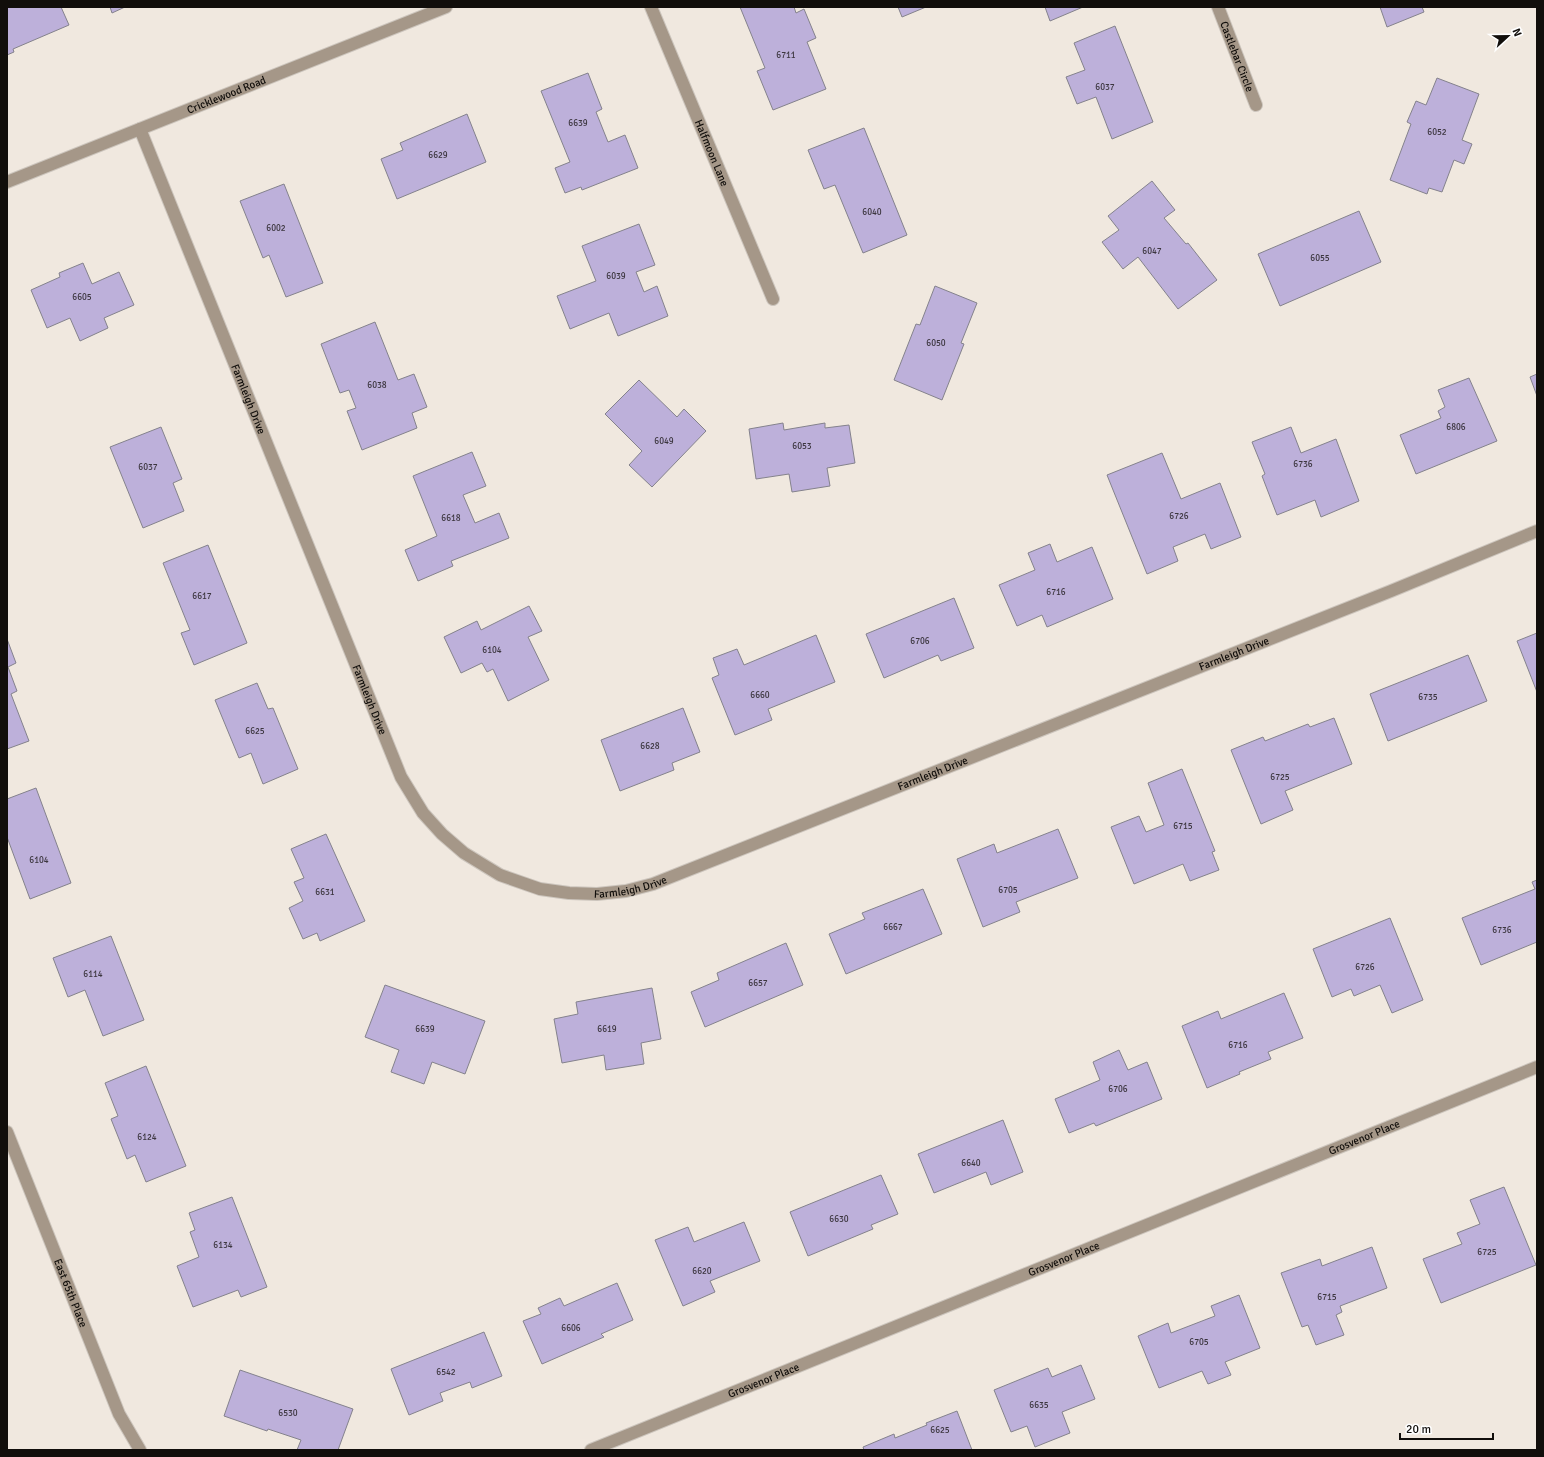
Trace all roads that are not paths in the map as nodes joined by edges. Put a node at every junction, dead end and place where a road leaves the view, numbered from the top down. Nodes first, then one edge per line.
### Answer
1 (446, 7) edge
2 (651, 7) edge
3 (1218, 7) edge
4 (1256, 105) dead end
5 (140, 129) junction
6 (7, 182) edge
7 (773, 299) dead end
8 (1537, 531) edge
9 (1537, 1067) edge
10 (7, 1132) edge
11 (140, 1450) edge
12 (591, 1450) edge

1 - 5 street, Cricklewood Road
2 - 7 street, Halfmoon Lane
3 - 4 street, Castlebar Circle
5 - 6 street, Cricklewood Road
5 - 8 street, Farmleigh Drive
9 - 12 street, Grosvenor Place
10 - 11 street, East 65th Place

